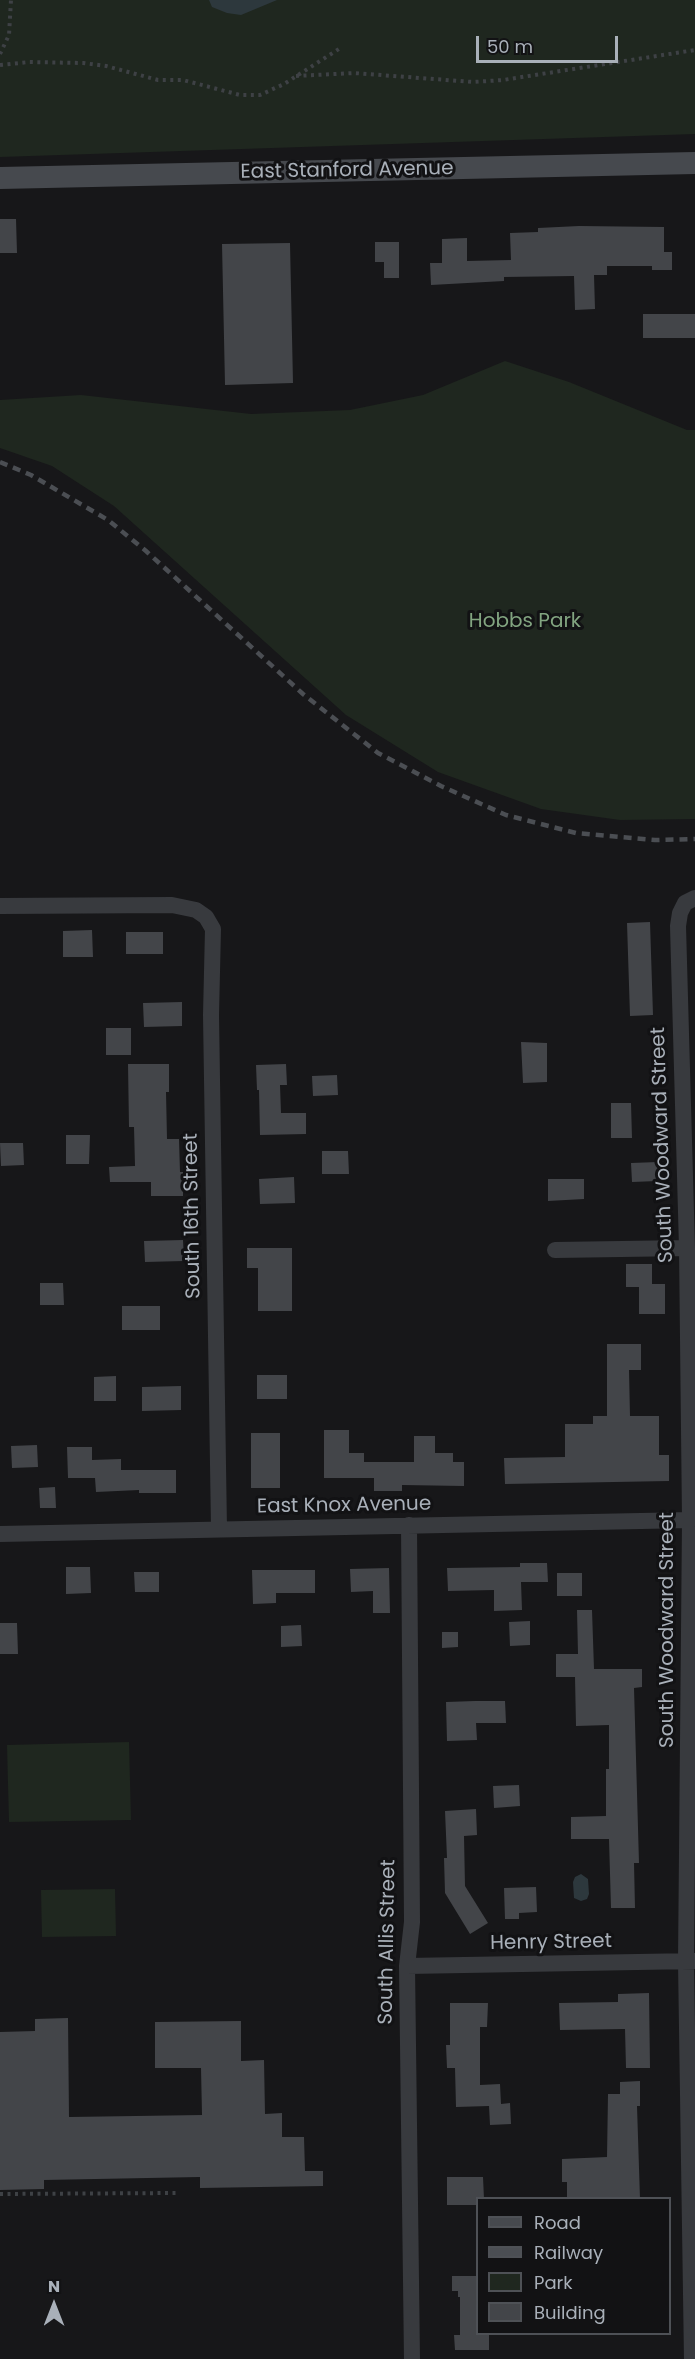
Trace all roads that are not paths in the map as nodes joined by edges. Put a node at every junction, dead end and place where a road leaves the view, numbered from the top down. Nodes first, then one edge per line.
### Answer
1 (695, 163) edge
2 (0, 178) edge
3 (690, 900) edge
4 (0, 906) edge
5 (687, 1248) junction
6 (555, 1250) dead end
7 (690, 1520) junction
8 (409, 1525) junction
9 (219, 1529) junction
10 (0, 1534) edge
11 (690, 1961) edge
12 (407, 1966) junction
13 (412, 2359) edge
14 (692, 2359) edge

1 - 2 main road, East Stanford Avenue
3 - 5 street, South Woodward Street
4 - 9 street, South 16th Street
5 - 6 street
5 - 7 street, South Woodward Street
7 - 8 street, East Knox Avenue
7 - 11 street, South Woodward Street
8 - 9 street, East Knox Avenue
8 - 12 street, South Allis Street
9 - 10 street, East Knox Avenue
11 - 12 street, Henry Street
11 - 14 street, South Woodward Street
12 - 13 street, South Allis Street

